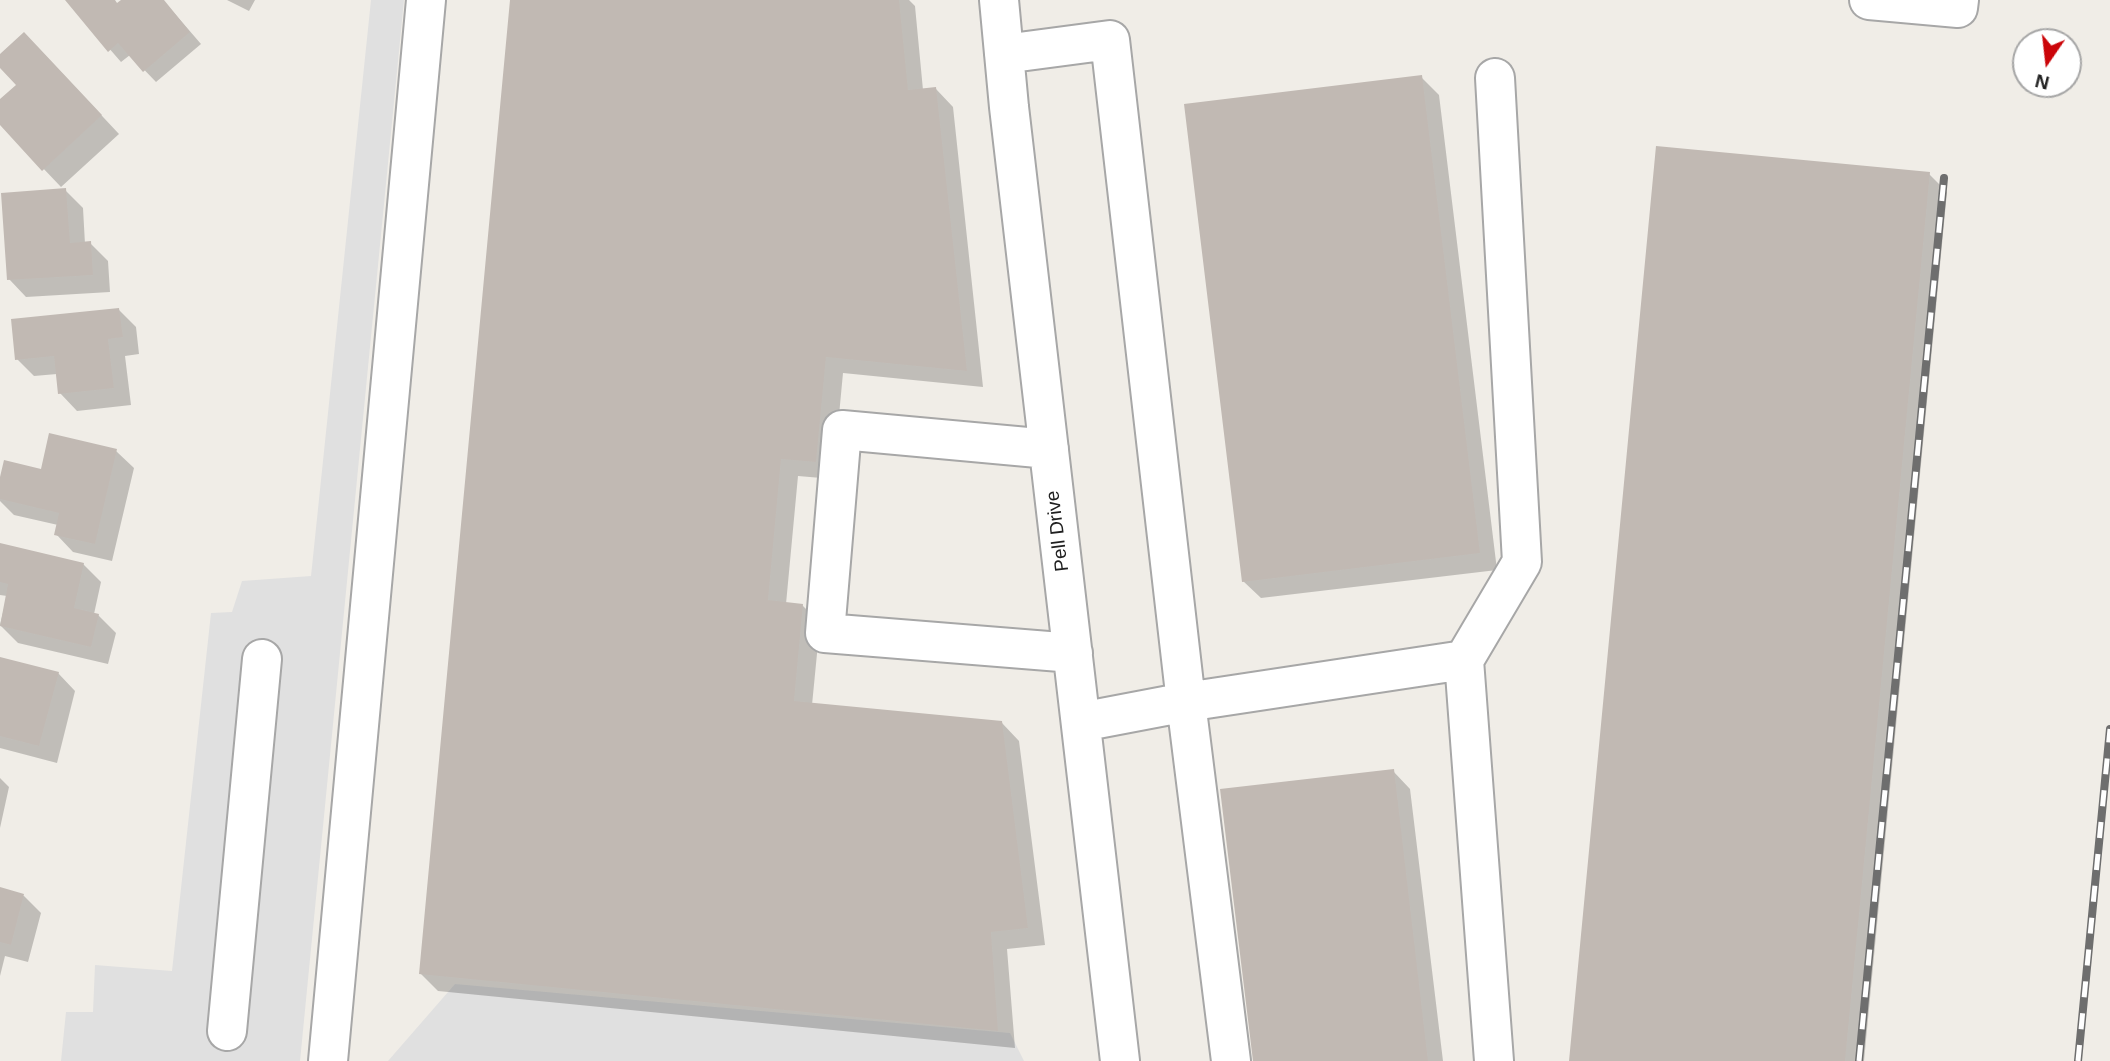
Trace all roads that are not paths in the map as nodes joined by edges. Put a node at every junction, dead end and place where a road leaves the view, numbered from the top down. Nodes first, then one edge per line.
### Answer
1 (426, 0) edge
2 (999, 0) edge
3 (1869, 0) edge
4 (1959, 0) edge
5 (1004, 54) junction
6 (1496, 78) dead end
7 (1049, 449) junction
8 (1073, 653) junction
9 (262, 659) dead end
10 (1464, 660) junction
11 (1186, 702) junction
12 (1081, 722) junction
13 (226, 1031) dead end
14 (328, 1061) edge
15 (1120, 1061) edge
16 (1231, 1061) edge
17 (1494, 1061) edge

1 - 14 street
2 - 5 street, Pell Drive
3 - 4 street
5 - 7 street, Pell Drive
5 - 11 street
6 - 10 street
7 - 8 street, Pell Drive
7 - 8 street
8 - 12 street, Pell Drive
9 - 13 street
10 - 11 street
10 - 17 street
11 - 12 street
11 - 16 street
12 - 15 street, Pell Drive

